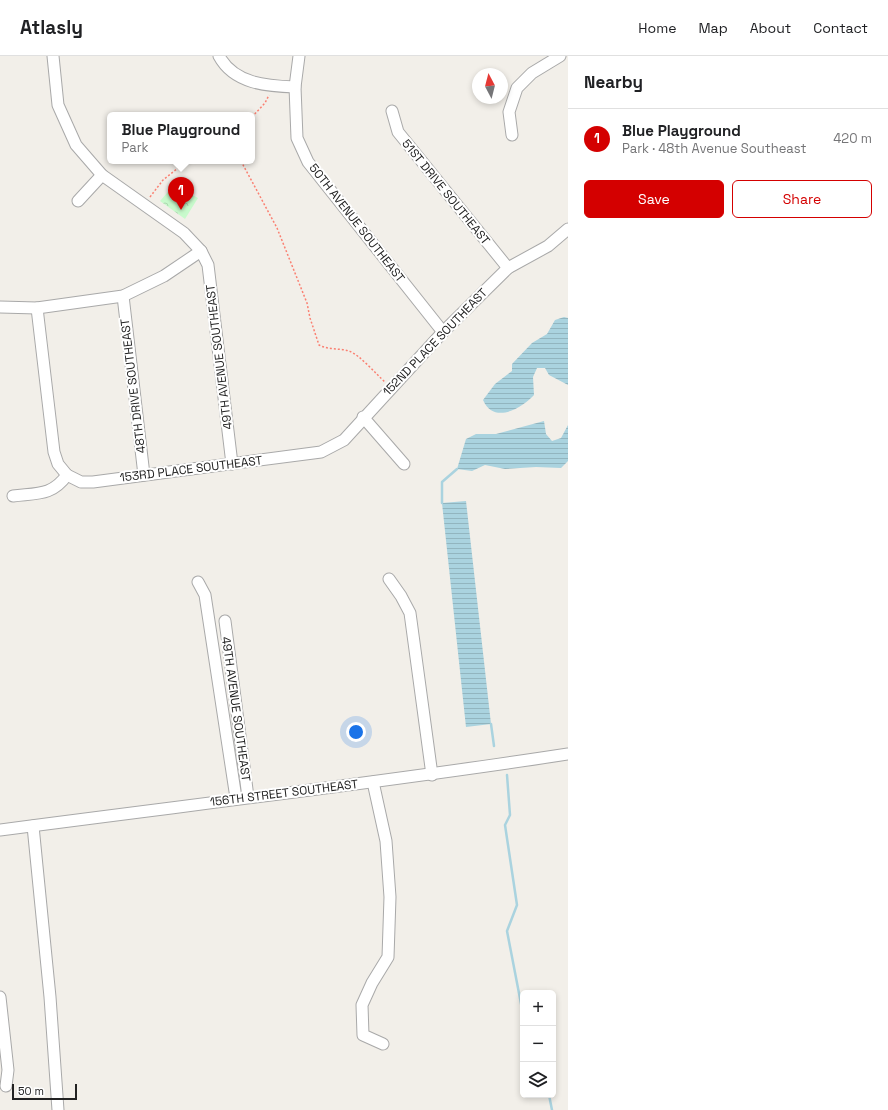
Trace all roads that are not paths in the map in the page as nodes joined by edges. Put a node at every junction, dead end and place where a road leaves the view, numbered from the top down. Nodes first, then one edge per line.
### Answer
1 (53, 56) edge
2 (219, 56) edge
3 (299, 56) edge
4 (560, 56) edge
5 (295, 87) junction
6 (392, 111) dead end
7 (512, 135) dead end
8 (102, 175) junction
9 (78, 202) dead end
10 (568, 229) edge
11 (201, 251) junction
12 (508, 268) junction
13 (123, 296) junction
14 (0, 307) edge
15 (37, 308) junction
16 (443, 332) junction
17 (363, 417) junction
18 (232, 464) junction
19 (404, 464) dead end
20 (67, 475) junction
21 (144, 475) junction
22 (13, 496) dead end
23 (389, 579) dead end
24 (198, 582) dead end
25 (225, 621) dead end
26 (568, 754) edge
27 (432, 775) junction
28 (373, 782) junction
29 (248, 797) junction
30 (236, 798) junction
31 (33, 826) junction
32 (0, 830) edge
33 (0, 996) edge
34 (383, 1044) dead end
35 (6, 1086) dead end
36 (58, 1110) edge

1 - 8 street
2 - 5 street
3 - 5 street, 50TH AVENUE SOUTHEAST
4 - 7 street
5 - 16 street, 50TH AVENUE SOUTHEAST
6 - 12 street, 51ST DRIVE SOUTHEAST
8 - 9 street
8 - 11 street
10 - 12 street, 152ND PLACE SOUTHEAST
11 - 13 street
11 - 18 street, 49TH AVENUE SOUTHEAST
12 - 16 street, 152ND PLACE SOUTHEAST
13 - 15 street
13 - 21 street, 48TH DRIVE SOUTHEAST
14 - 15 street
15 - 20 street
16 - 17 street, 152ND PLACE SOUTHEAST
17 - 18 street, 153RD PLACE SOUTHEAST
17 - 19 street
18 - 21 street, 153RD PLACE SOUTHEAST
20 - 21 street, 153RD PLACE SOUTHEAST
20 - 22 street
23 - 27 street
24 - 30 street
25 - 29 street, 49TH AVENUE SOUTHEAST
26 - 27 street, 156TH STREET SOUTHEAST
27 - 28 street, 156TH STREET SOUTHEAST
28 - 29 street, 156TH STREET SOUTHEAST
28 - 34 street
29 - 30 street, 156TH STREET SOUTHEAST
30 - 31 street, 156TH STREET SOUTHEAST
31 - 32 street, 156TH STREET SOUTHEAST
31 - 36 street
33 - 35 street

